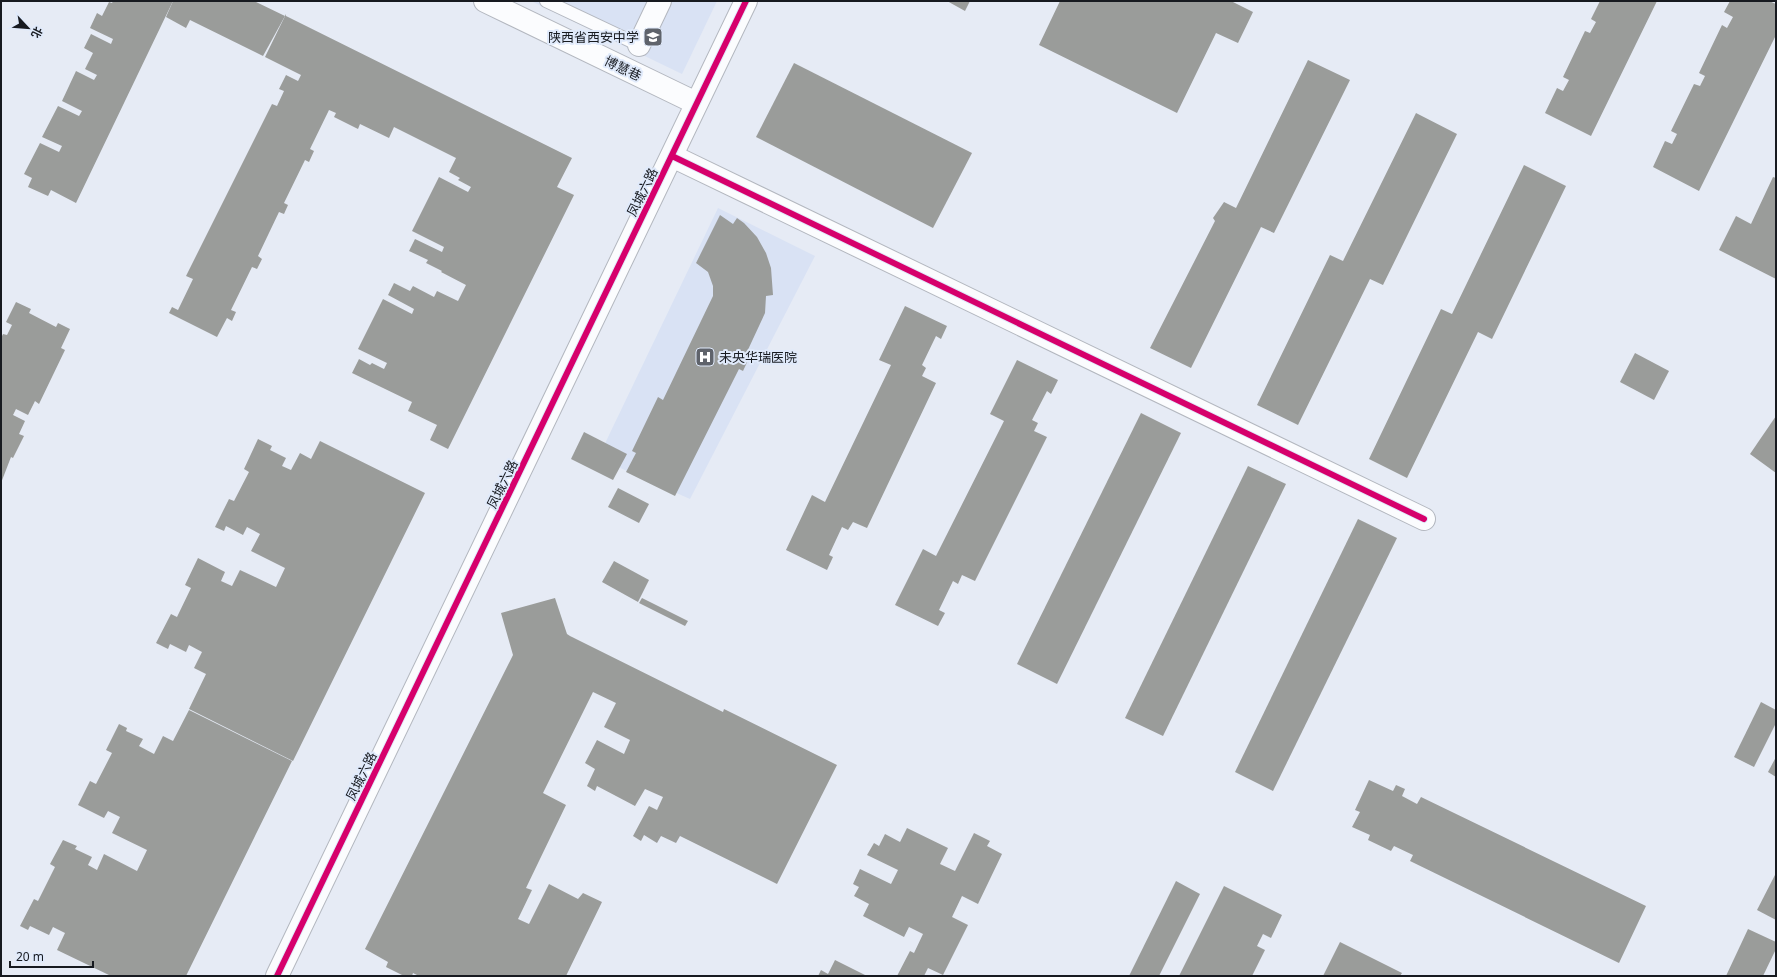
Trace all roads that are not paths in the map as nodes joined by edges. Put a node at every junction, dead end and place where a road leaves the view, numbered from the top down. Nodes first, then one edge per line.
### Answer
1 (485, 1) edge
2 (546, 1) edge
3 (660, 1) edge
4 (746, 1) edge
5 (639, 45) joint
6 (696, 103) junction
7 (672, 156) junction
8 (1424, 519) dead end
9 (277, 976) edge

1 - 6 street, 博慧巷
2 - 5 lane
3 - 5 street
4 - 6 street, 凤城六路
6 - 7 street, 凤城六路
7 - 8 street
7 - 9 street, 凤城六路

